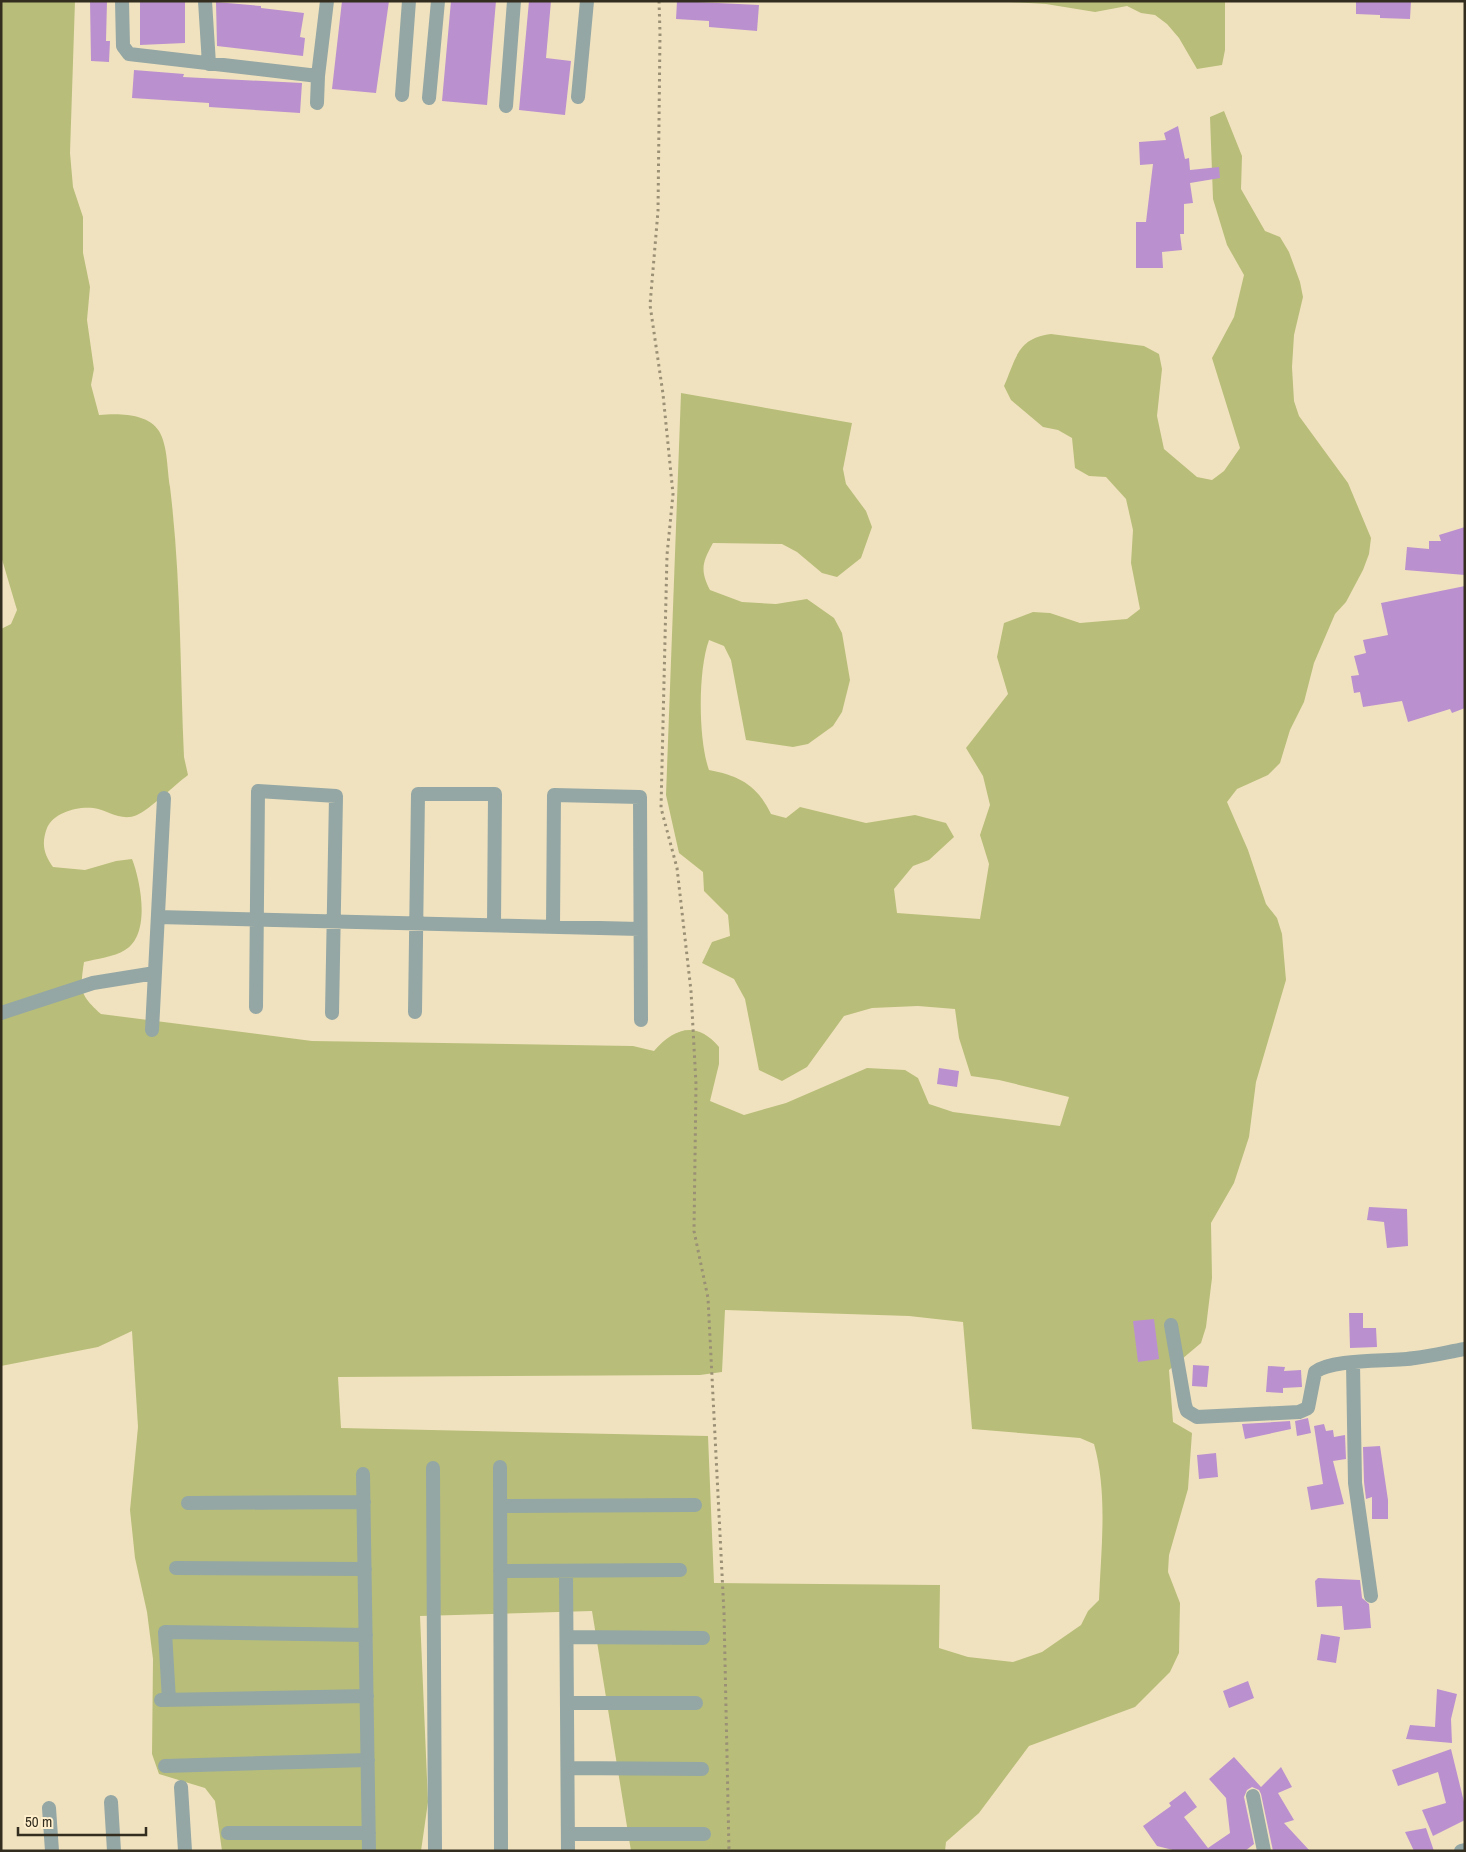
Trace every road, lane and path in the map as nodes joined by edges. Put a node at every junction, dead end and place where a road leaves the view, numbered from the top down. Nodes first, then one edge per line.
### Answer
1 (122, 1) edge
2 (205, 1) edge
3 (327, 1) edge
4 (409, 1) edge
5 (438, 1) edge
6 (514, 1) edge
7 (587, 1) edge
8 (659, 1) edge
9 (209, 64) junction
10 (318, 76) junction
11 (402, 95) dead end
12 (578, 97) dead end
13 (429, 98) dead end
14 (317, 103) dead end
15 (506, 106) dead end
16 (164, 798) dead end
17 (158, 917) junction
18 (257, 919) junction
19 (333, 921) junction
20 (417, 923) junction
21 (494, 925) junction
22 (552, 927) junction
23 (640, 929) junction
24 (155, 973) junction
25 (256, 1007) dead end
26 (332, 1012) dead end
27 (415, 1012) dead end
28 (1, 1013) edge
29 (641, 1020) dead end
30 (152, 1030) dead end
31 (1171, 1325) dead end
32 (1465, 1349) edge
33 (1353, 1362) junction
34 (500, 1467) dead end
35 (433, 1468) dead end
36 (363, 1474) dead end
37 (364, 1502) junction
38 (188, 1503) dead end
39 (694, 1505) dead end
40 (500, 1506) junction
41 (176, 1568) dead end
42 (365, 1568) junction
43 (680, 1570) dead end
44 (500, 1571) junction
45 (566, 1572) junction
46 (1372, 1596) dead end
47 (366, 1635) junction
48 (567, 1637) junction
49 (703, 1638) dead end
50 (367, 1696) junction
51 (567, 1703) junction
52 (696, 1703) dead end
53 (368, 1760) junction
54 (165, 1766) dead end
55 (568, 1768) junction
56 (702, 1769) dead end
57 (181, 1787) dead end
58 (1253, 1796) dead end
59 (111, 1802) dead end
60 (49, 1808) dead end
61 (228, 1833) dead end
62 (369, 1833) junction
63 (568, 1834) junction
64 (704, 1834) dead end
65 (52, 1851) edge
66 (114, 1851) edge
67 (185, 1851) edge
68 (370, 1851) edge
69 (435, 1851) edge
70 (501, 1851) edge
71 (568, 1851) edge
72 (729, 1851) edge
73 (1264, 1851) edge

1 - 9 street
2 - 9 street
3 - 10 street
4 - 11 street
5 - 13 street
6 - 15 street
7 - 12 street
8 - 72 path
9 - 10 street
10 - 14 street
16 - 17 street
17 - 18 street
17 - 24 street
18 - 19 street
18 - 19 street
18 - 25 street
19 - 20 street
19 - 26 street
20 - 21 street
20 - 21 street
20 - 27 street
21 - 22 street
22 - 23 street
22 - 23 street
23 - 29 street
24 - 28 street
24 - 30 street
31 - 33 street
32 - 33 street
33 - 46 street
34 - 40 street
35 - 69 street
36 - 37 street
37 - 38 street
37 - 42 street
39 - 40 street
40 - 44 street
41 - 42 street
42 - 47 street
43 - 45 street
44 - 45 street
44 - 70 street
45 - 48 street
47 - 50 street
47 - 50 street
48 - 49 street
48 - 51 street
50 - 53 street
51 - 52 street
51 - 55 street
53 - 54 street
53 - 62 street
55 - 56 street
55 - 63 street
57 - 67 street
58 - 73 street
59 - 66 street
60 - 65 street
61 - 62 street
62 - 68 street
63 - 64 street
63 - 71 street

